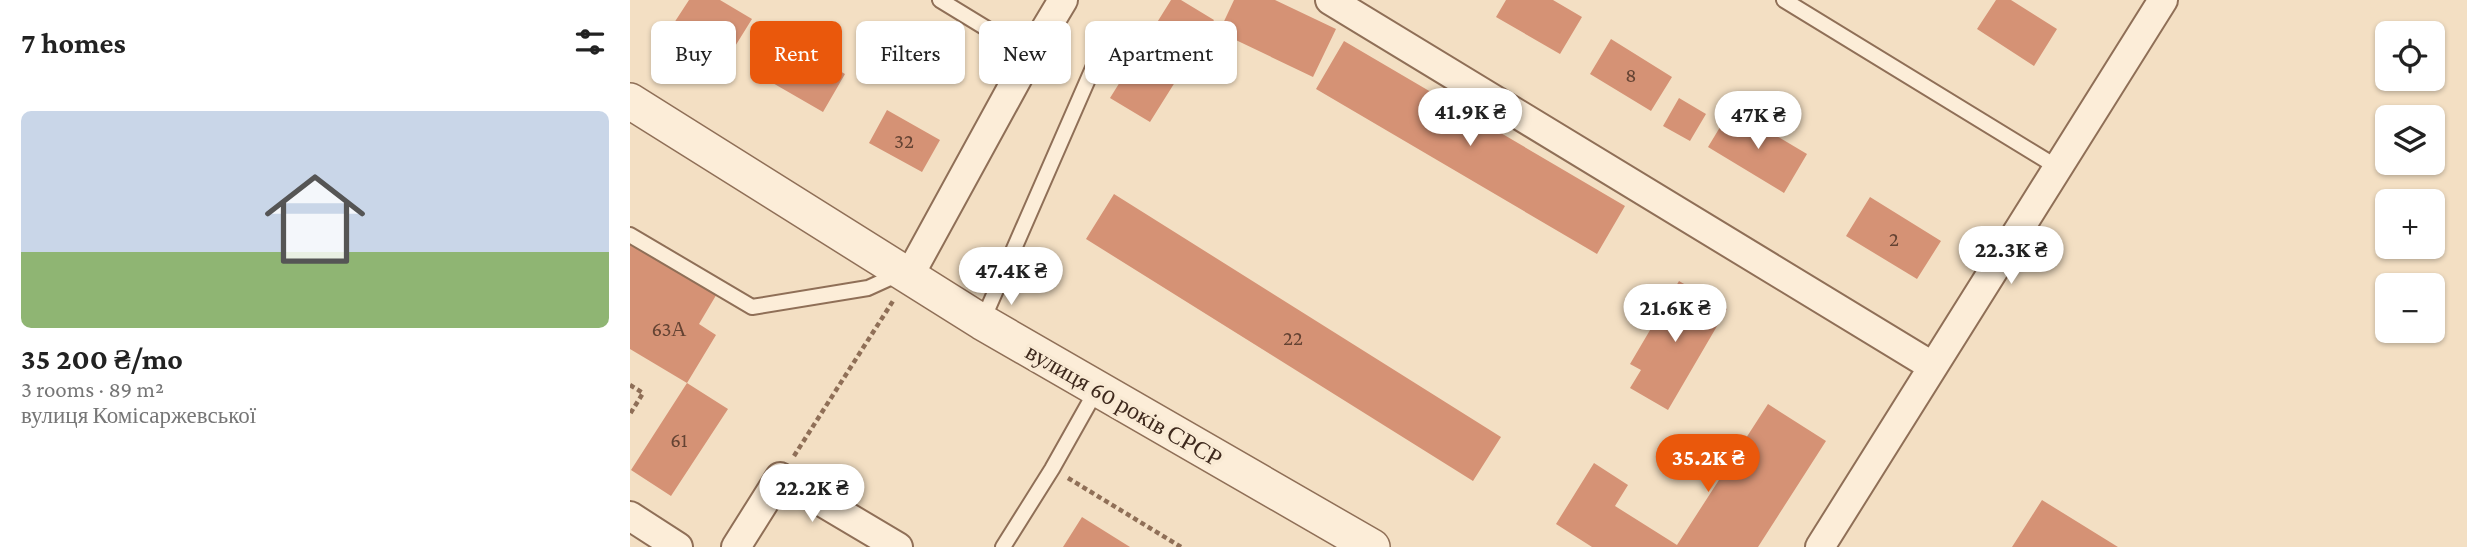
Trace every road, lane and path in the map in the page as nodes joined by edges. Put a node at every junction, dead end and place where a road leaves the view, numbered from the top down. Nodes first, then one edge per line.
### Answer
1 (940, 0) edge
2 (1063, 0) edge
3 (1330, 0) edge
4 (1784, 0) edge
5 (2163, 0) edge
6 (1050, 21) edge
7 (979, 24) edge
8 (1014, 84) edge
9 (1086, 84) edge
10 (630, 101) edge
11 (2057, 167) junction
12 (630, 235) edge
13 (909, 276) junction
14 (982, 322) junction
15 (1932, 366) junction
16 (630, 385) edge
17 (1097, 389) junction
18 (630, 414) edge
19 (1052, 469) junction
20 (780, 477) junction
21 (630, 516) edge
22 (678, 547) edge
23 (736, 547) edge
24 (898, 547) edge
25 (1003, 547) edge
26 (1181, 547) edge
27 (1372, 547) edge
28 (1820, 547) edge

1 - 7 lane
2 - 6 street
3 - 15 street
4 - 11 lane
5 - 11 street
8 - 13 street
9 - 14 lane
10 - 13 street, вулиця 60 років СРСР
11 - 15 street
12 - 13 lane
13 - 14 street, вулиця 60 років СРСР
13 - 20 path
14 - 17 street, вулиця 60 років СРСР
15 - 28 street
16 - 18 path
17 - 19 lane
17 - 27 street, вулиця 60 років СРСР
19 - 25 lane
19 - 26 path
20 - 23 street
20 - 24 street
21 - 22 street

